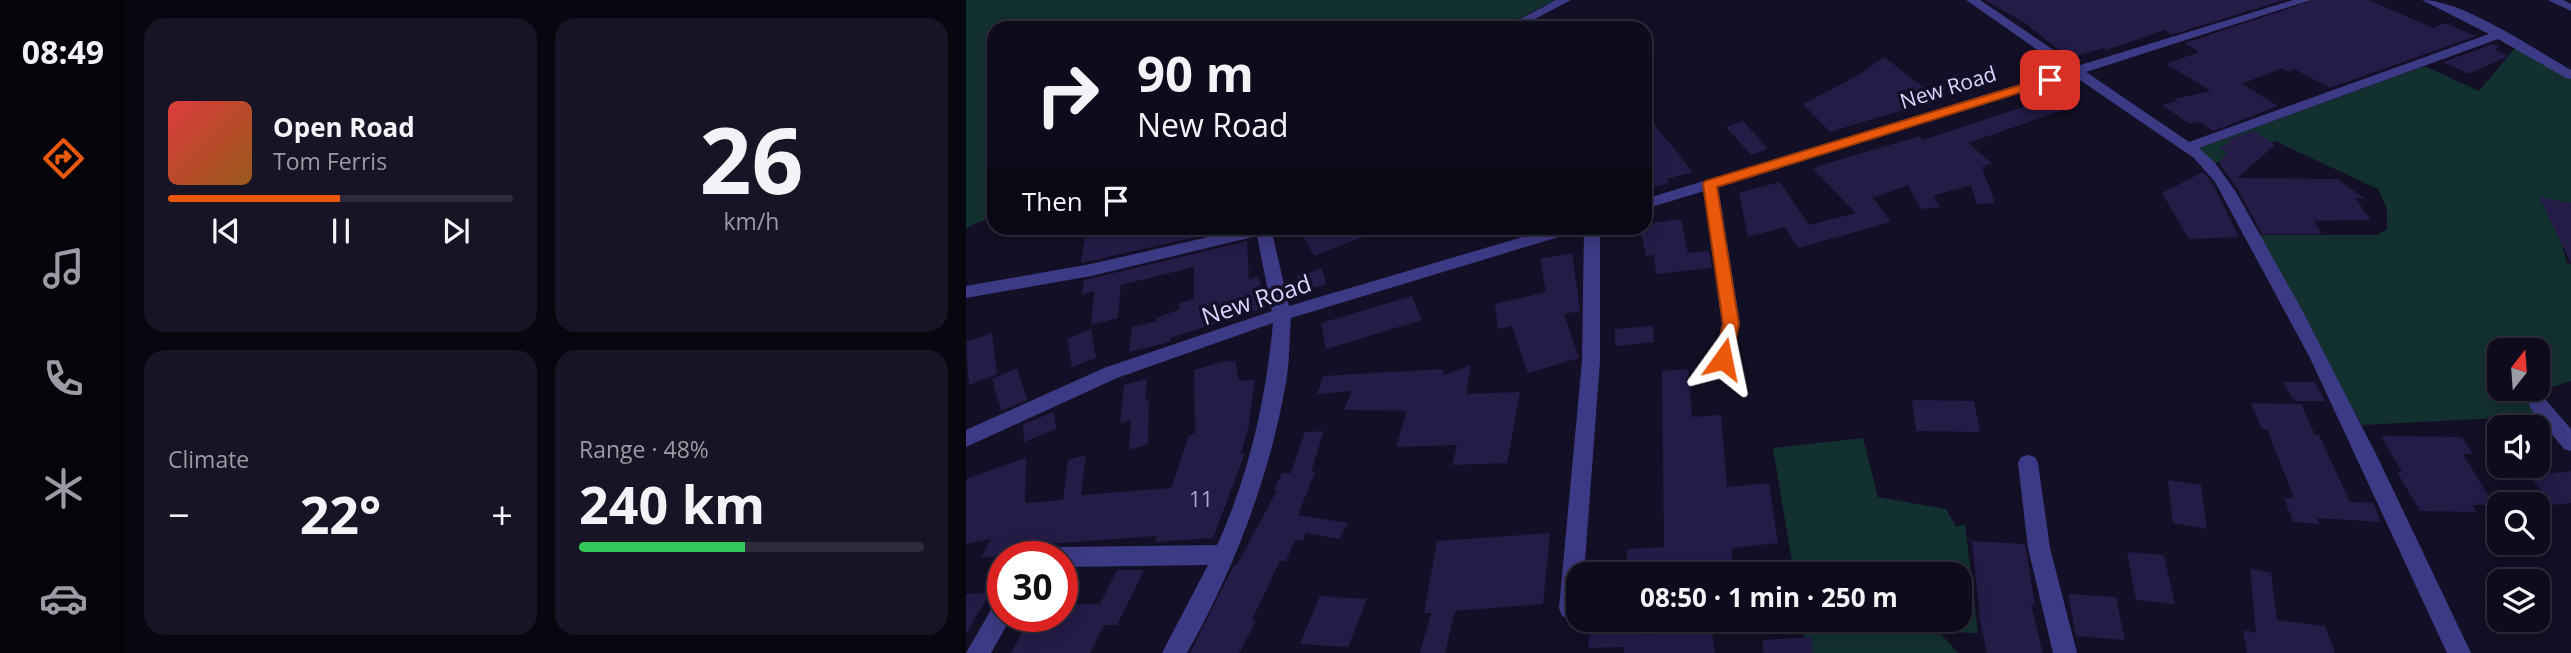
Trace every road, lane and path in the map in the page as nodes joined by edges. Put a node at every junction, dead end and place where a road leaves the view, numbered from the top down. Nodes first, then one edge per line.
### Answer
1 (1565, 0) edge
2 (1972, 0) edge
3 (2305, 0) edge
4 (2428, 0) edge
5 (2553, 0) edge
6 (2571, 8) edge
7 (1523, 21) edge
8 (2499, 34) junction
9 (2075, 72) junction
10 (2571, 75) edge
11 (2186, 148) junction
12 (1710, 184) junction
13 (1652, 202) edge
14 (1234, 235) edge
15 (1265, 235) edge
16 (1546, 235) edge
17 (1592, 235) edge
18 (966, 292) edge
19 (1282, 316) junction
20 (1723, 359) dead end
21 (2538, 404) dead end
22 (966, 439) edge
23 (2571, 443) edge
24 (2028, 463) dead end
25 (1223, 555) junction
26 (1078, 557) edge
27 (1574, 562) edge
28 (990, 632) edge
29 (978, 653) edge
30 (1174, 653) edge
31 (2064, 653) edge
32 (2459, 653) edge

1 - 7 street
2 - 9 street
3 - 9 street, New Road
4 - 8 street
5 - 6 street
8 - 10 street
8 - 11 street
9 - 11 street
9 - 12 street, New Road
11 - 32 street
12 - 13 street, New Road
12 - 20 street
14 - 18 street
15 - 19 street
16 - 19 street, New Road
17 - 27 street
19 - 22 street, New Road
19 - 25 street
21 - 23 street
24 - 31 street
25 - 26 street
25 - 30 street
28 - 29 street

